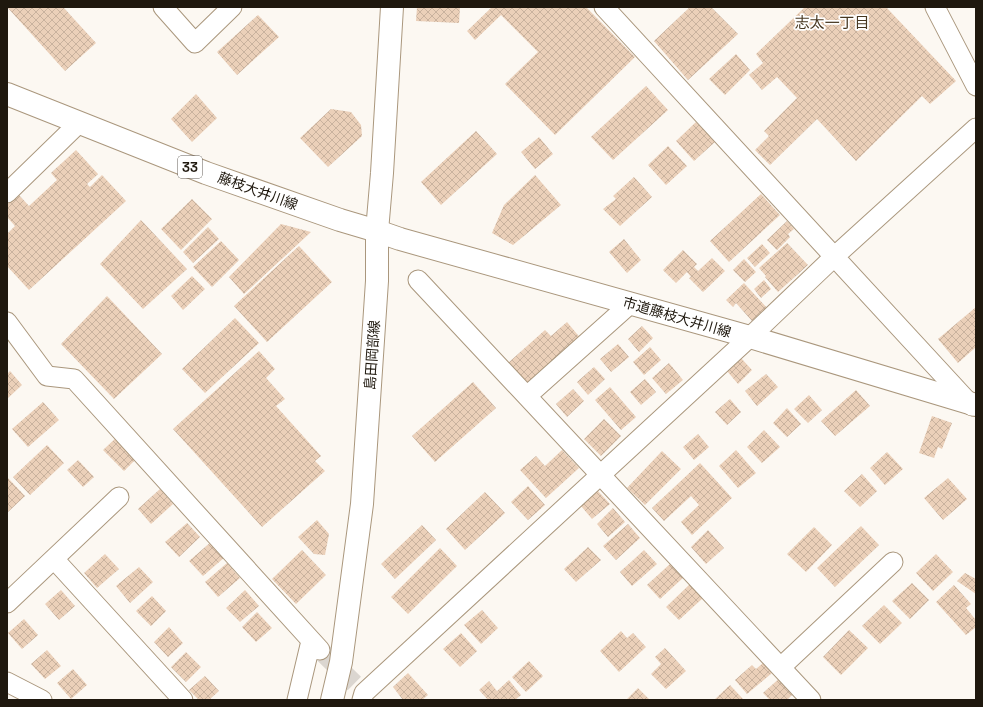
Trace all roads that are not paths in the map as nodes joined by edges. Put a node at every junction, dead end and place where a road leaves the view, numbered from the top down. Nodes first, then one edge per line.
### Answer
1 (163, 7) edge
2 (232, 7) edge
3 (392, 7) edge
4 (604, 7) edge
5 (935, 7) edge
6 (976, 86) edge
7 (7, 94) edge
8 (79, 123) junction
9 (976, 128) edge
10 (7, 193) edge
11 (377, 231) junction
12 (835, 256) junction
13 (418, 280) dead end
14 (630, 304) junction
15 (7, 322) edge
16 (750, 337) junction
17 (527, 396) junction
18 (974, 406) edge
19 (601, 475) junction
20 (119, 497) dead end
21 (54, 559) junction
22 (893, 562) dead end
23 (7, 603) edge
24 (781, 667) junction
25 (7, 682) edge
26 (365, 698) edge
27 (42, 700) edge
28 (183, 700) edge
29 (297, 700) edge
30 (332, 700) edge
31 (812, 700) edge

1 - 2 street
3 - 11 main road, 島田岡部線
4 - 12 street
5 - 6 street
7 - 8 main road, 藤枝大井川線 / 33
8 - 10 street
8 - 11 main road, 藤枝大井川線 / 33
9 - 12 street
11 - 14 main road, 市道藤枝大井川線
11 - 30 main road, 島田岡部線
12 - 16 street
12 - 18 street
13 - 17 street
14 - 16 main road, 市道藤枝大井川線
14 - 17 street
15 - 29 street
16 - 18 main road, 市道藤枝大井川線
16 - 19 street
17 - 19 street
19 - 24 street
19 - 26 street
20 - 21 street
21 - 23 street
21 - 28 street
22 - 24 street
24 - 31 street
25 - 27 street

